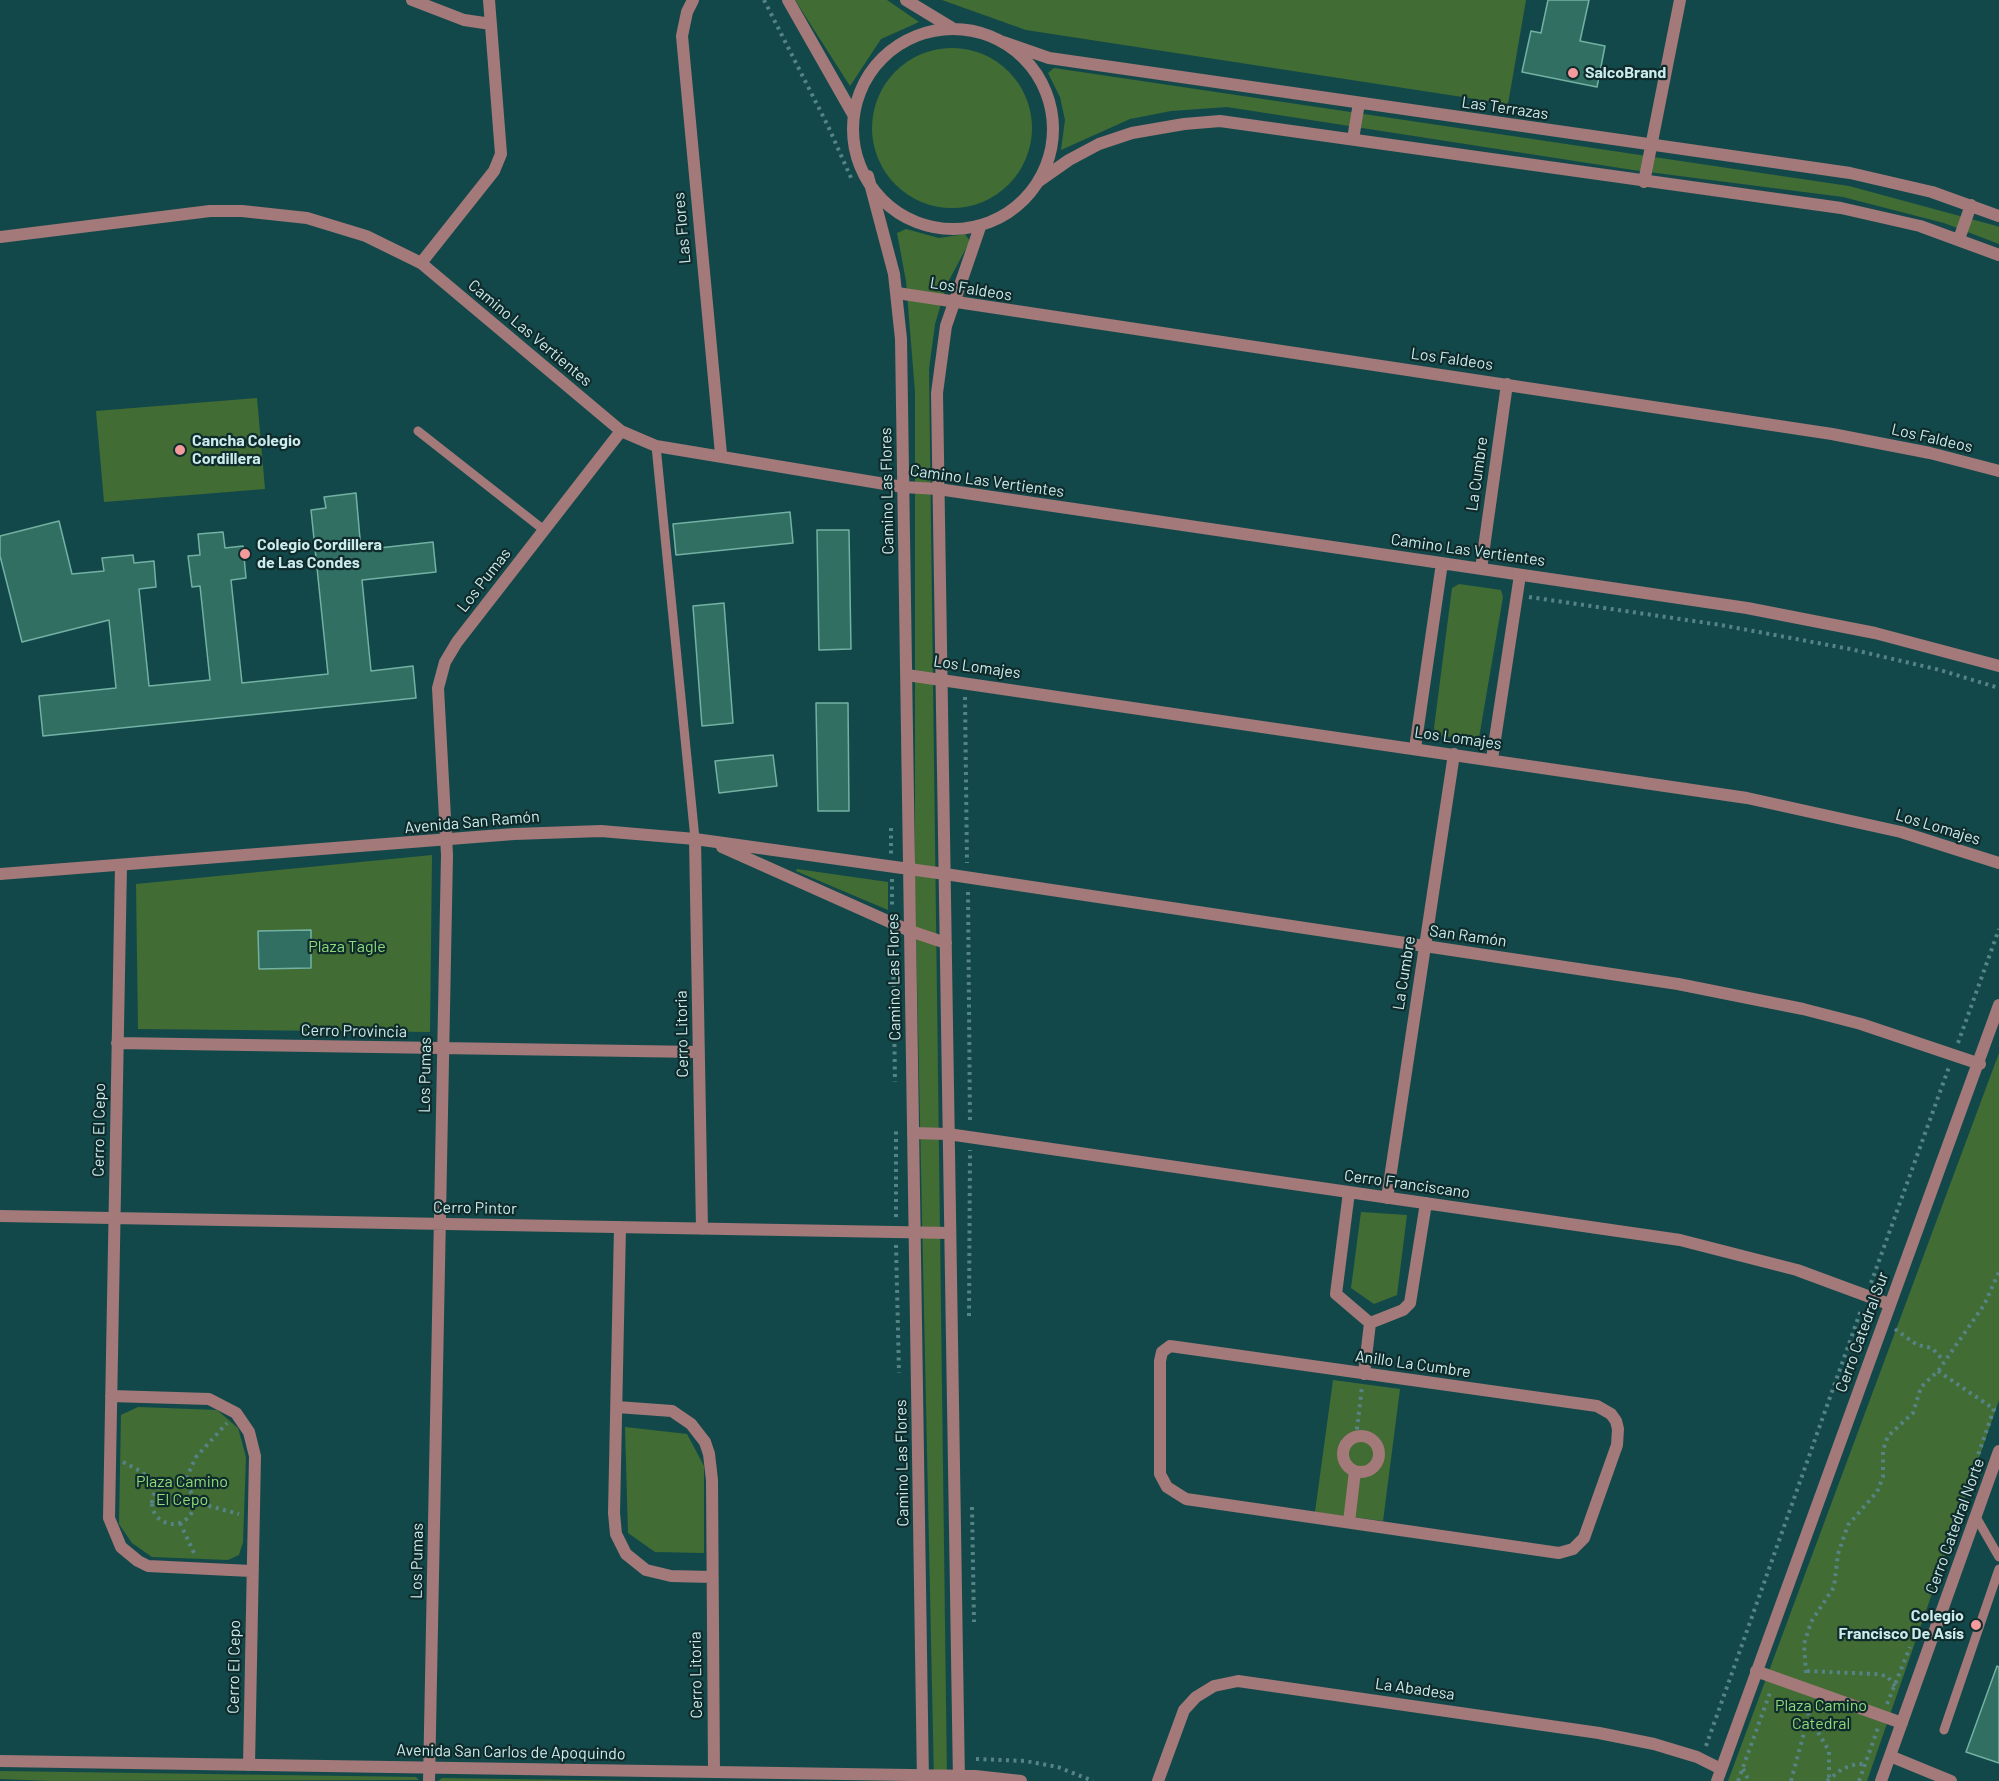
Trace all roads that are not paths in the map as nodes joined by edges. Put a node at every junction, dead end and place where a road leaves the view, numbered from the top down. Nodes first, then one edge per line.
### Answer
1 (412, 0) edge
2 (489, 0) edge
3 (693, 0) edge
4 (788, 0) edge
5 (906, 0) edge
6 (1680, 0) edge
7 (491, 24) junction
8 (953, 29) junction
9 (1003, 42) junction
10 (1359, 103) junction
11 (854, 116) junction
12 (1353, 139) junction
13 (1651, 146) junction
14 (868, 176) junction
15 (1040, 181) junction
16 (1644, 182) junction
17 (1971, 205) junction
18 (1999, 216) edge
19 (980, 227) junction
20 (0, 237) edge
21 (1959, 239) junction
22 (1999, 255) edge
23 (421, 263) junction
24 (897, 293) junction
25 (953, 303) junction
26 (1507, 384) junction
27 (418, 431) dead end
28 (621, 431) junction
29 (656, 446) junction
30 (720, 454) junction
31 (1999, 471) edge
32 (903, 487) junction
33 (938, 489) junction
34 (544, 530) junction
35 (1442, 563) junction
36 (1481, 569) junction
37 (1520, 575) junction
38 (1999, 666) edge
39 (907, 675) junction
40 (940, 678) junction
41 (1414, 748) junction
42 (1454, 754) junction
43 (1492, 759) junction
44 (695, 839) junction
45 (710, 841) junction
46 (447, 842) junction
47 (1999, 863) edge
48 (121, 865) junction
49 (909, 869) junction
50 (0, 874) edge
51 (945, 874) junction
52 (910, 931) junction
53 (946, 943) junction
54 (1425, 946) junction
55 (1999, 1005) edge
56 (117, 1043) junction
57 (442, 1048) junction
58 (699, 1052) junction
59 (1980, 1064) junction
60 (913, 1133) junction
61 (948, 1134) junction
62 (1349, 1192) junction
63 (1387, 1198) junction
64 (1426, 1203) junction
65 (0, 1216) edge
66 (113, 1218) junction
67 (439, 1224) junction
68 (620, 1227) junction
69 (702, 1229) junction
70 (915, 1232) junction
71 (950, 1233) junction
72 (1889, 1304) junction
73 (1370, 1323) junction
74 (1364, 1374) junction
75 (111, 1396) junction
76 (617, 1407) junction
77 (1999, 1451) edge
78 (1355, 1471) junction
79 (1976, 1517) junction
80 (1349, 1522) junction
81 (1999, 1557) edge
82 (1999, 1569) edge
83 (251, 1571) junction
84 (712, 1577) junction
85 (1756, 1671) junction
86 (1902, 1723) junction
87 (1944, 1731) dead end
88 (1890, 1756) junction
89 (0, 1761) edge
90 (249, 1765) junction
91 (430, 1767) junction
92 (714, 1772) junction
93 (1719, 1775) edge
94 (923, 1778) edge
95 (959, 1778) edge
96 (429, 1781) edge
97 (1021, 1781) edge
98 (1158, 1781) edge
99 (1881, 1781) edge
100 (1951, 1781) edge

1 - 7 street
2 - 7 street
3 - 30 street, Las Flores
4 - 11 street
5 - 8 street
6 - 13 street
7 - 23 street
8 - 9 street
8 - 11 street
9 - 10 street, Las Terrazas
9 - 15 street
10 - 12 street
10 - 13 street, Las Terrazas
11 - 14 street
12 - 15 street
12 - 16 street
13 - 16 street
13 - 17 street, Las Terrazas
14 - 19 street
14 - 24 street, Camino Las Flores
15 - 19 street
16 - 21 street
17 - 18 street, Las Terrazas
17 - 21 street
19 - 25 street
20 - 23 street, Camino Las Vertientes
21 - 22 street
23 - 28 street, Camino Las Vertientes
24 - 25 street, Los Faldeos
24 - 32 street, Camino Las Flores
25 - 26 street, Los Faldeos
25 - 33 street
26 - 31 street, Los Faldeos
26 - 36 street, La Cumbre
27 - 34 lane
28 - 29 street, Camino Las Vertientes
28 - 34 street, Los Pumas
29 - 30 street, Camino Las Vertientes
29 - 44 lane
30 - 32 street, Camino Las Vertientes
32 - 33 street, Camino Las Vertientes
32 - 39 street, Camino Las Flores
33 - 35 street, Camino Las Vertientes
33 - 40 street
34 - 46 street, Los Pumas
35 - 36 street, Camino Las Vertientes
35 - 41 street
36 - 37 street, Camino Las Vertientes
37 - 38 street, Camino Las Vertientes
37 - 43 street
39 - 40 street, Los Lomajes
39 - 49 street, Camino Las Flores
40 - 41 street, Los Lomajes
40 - 51 street
41 - 42 street, Los Lomajes
42 - 43 street, Los Lomajes
42 - 54 street, La Cumbre
43 - 47 street, Los Lomajes
44 - 45 street, Avenida San Ramón
44 - 46 street, Avenida San Ramón
44 - 58 street, Cerro Litoria
45 - 49 street, Avenida San Ramón
45 - 52 street
46 - 48 street, Avenida San Ramón
46 - 57 street, Los Pumas
48 - 50 street, Avenida San Ramón
48 - 56 street, Cerro El Cepo
49 - 51 street, Avenida San Ramón
49 - 52 street, Camino Las Flores
51 - 53 street
51 - 54 street, San Ramón
52 - 53 street
52 - 60 street, Camino Las Flores
53 - 61 street
54 - 59 street, San Ramón
54 - 63 street, La Cumbre
55 - 59 street, Cerro Catedral Sur
56 - 57 street, Cerro Provincia
56 - 66 street, Cerro El Cepo
57 - 58 street, Cerro Provincia
57 - 67 street, Los Pumas
58 - 69 street, Cerro Litoria
59 - 72 street, Cerro Catedral Sur
60 - 61 street, Cerro Franciscano
60 - 70 street, Camino Las Flores
61 - 62 street, Cerro Franciscano
61 - 71 street
62 - 63 street, Cerro Franciscano
62 - 73 street
63 - 64 street, Cerro Franciscano
64 - 72 street, Cerro Franciscano
64 - 73 street
65 - 66 street, Cerro Pintor
66 - 67 street, Cerro Pintor
66 - 75 street, Cerro El Cepo
67 - 68 street, Cerro Pintor
67 - 91 street, Los Pumas
68 - 69 street, Cerro Pintor
68 - 76 street
69 - 70 street, Cerro Pintor
70 - 71 street, Cerro Pintor
70 - 94 street, Camino Las Flores
71 - 95 street
72 - 85 street, Cerro Catedral Sur
73 - 74 street
74 - 80 street, Anillo La Cumbre
74 - 80 street, Anillo La Cumbre
75 - 83 street, Cerro El Cepo
75 - 83 street, Cerro El Cepo
76 - 84 street, Cerro Litoria
76 - 84 street
77 - 79 street, Cerro Catedral Norte
78 - 78 street
78 - 80 street
79 - 81 lane
79 - 86 street, Cerro Catedral Norte
82 - 87 lane
83 - 90 street, Cerro El Cepo
84 - 92 street, Cerro Litoria
85 - 86 street
85 - 93 street, Cerro Catedral Sur
86 - 88 street, Cerro Catedral Norte
88 - 99 street, Cerro Catedral Norte
88 - 100 street
89 - 90 street, Avenida San Carlos de Apoquindo
90 - 91 street, Avenida San Carlos de Apoquindo
91 - 92 street, Avenida San Carlos de Apoquindo
91 - 96 street, Los Pumas
92 - 94 street, Avenida San Carlos de Apoquindo
93 - 98 street, La Abadesa
94 - 95 street, Avenida San Carlos de Apoquindo
95 - 97 street, Avenida San Carlos de Apoquindo

